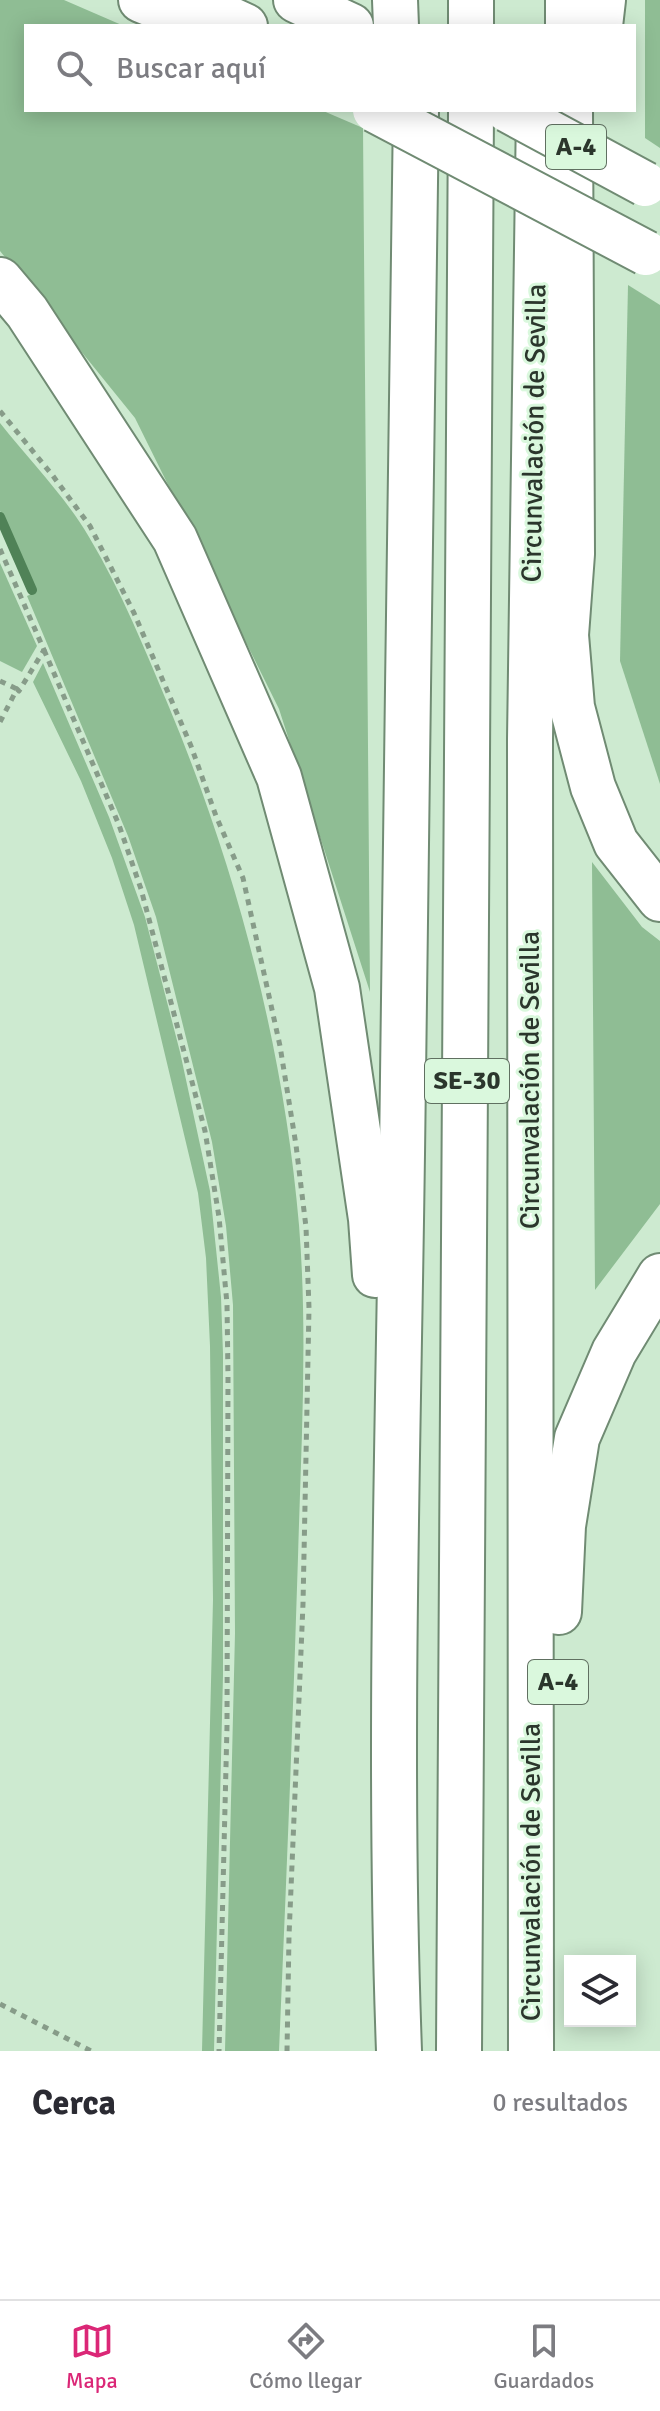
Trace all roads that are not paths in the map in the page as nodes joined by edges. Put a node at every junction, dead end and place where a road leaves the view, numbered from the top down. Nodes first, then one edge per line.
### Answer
1 (141, 0) edge
2 (188, 0) edge
3 (296, 0) edge
4 (395, 0) edge
5 (418, 0) edge
6 (471, 0) edge
7 (540, 0) edge
8 (568, 0) edge
9 (603, 0) edge
10 (199, 24) edge
11 (241, 24) edge
12 (347, 24) edge
13 (396, 24) edge
14 (418, 24) edge
15 (471, 24) edge
16 (540, 24) edge
17 (568, 24) edge
18 (600, 24) edge
19 (380, 112) edge
20 (396, 112) edge
21 (418, 112) edge
22 (422, 112) edge
23 (471, 112) edge
24 (510, 112) edge
25 (539, 112) edge
26 (570, 112) edge
27 (591, 112) edge
28 (653, 227) edge
29 (572, 279) junction
30 (0, 280) edge
31 (572, 554) junction
32 (407, 567) junction
33 (660, 873) edge
34 (660, 899) edge
35 (660, 1276) edge
36 (396, 1564) junction
37 (532, 1925) junction
38 (399, 2051) edge
39 (459, 2051) edge
40 (531, 2051) edge

1 - 10 highway
2 - 11 highway
3 - 12 highway
4 - 13 highway
5 - 14 highway
6 - 15 highway
7 - 16 highway
8 - 17 highway
9 - 18 highway
19 - 28 highway, bridge
20 - 32 highway
21 - 32 highway
22 - 28 highway
23 - 39 highway, SE-30
24 - 28 highway, A-4, bridge
25 - 37 highway, Circunvalación de Sevilla / SE-30
26 - 29 highway
27 - 29 highway
29 - 31 highway
30 - 36 highway
31 - 33 highway
31 - 34 highway
32 - 36 highway
35 - 37 highway, A-4
36 - 38 highway
37 - 40 highway, Circunvalación de Sevilla / SE-30

